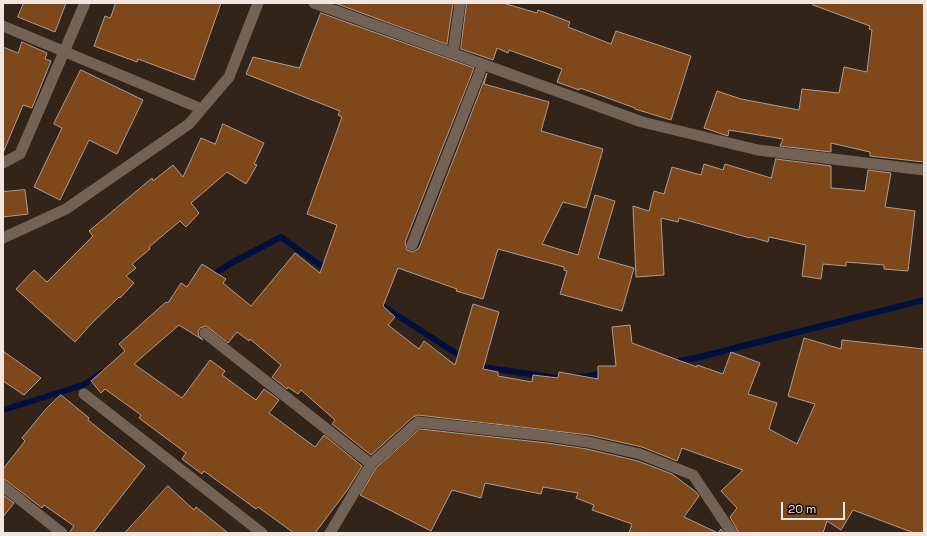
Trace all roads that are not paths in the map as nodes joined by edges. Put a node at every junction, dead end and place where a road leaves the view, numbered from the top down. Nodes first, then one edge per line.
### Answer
1 (86, 3) edge
2 (258, 3) edge
3 (314, 3) edge
4 (460, 3) edge
5 (3, 26) edge
6 (65, 52) junction
7 (453, 53) junction
8 (483, 64) junction
9 (202, 109) junction
10 (3, 164) edge
11 (924, 170) edge
12 (3, 238) edge
13 (412, 245) dead end
14 (205, 333) dead end
15 (84, 394) dead end
16 (371, 464) junction
17 (3, 486) edge
18 (62, 533) edge
19 (262, 533) edge
20 (330, 533) edge
21 (732, 533) edge

1 - 6 street
2 - 9 street
3 - 7 street
4 - 7 street
5 - 6 street
6 - 9 street
6 - 10 street
7 - 8 street
8 - 11 street
8 - 13 street
9 - 12 street
14 - 16 street
15 - 19 street
16 - 20 street
16 - 21 street
17 - 18 street

